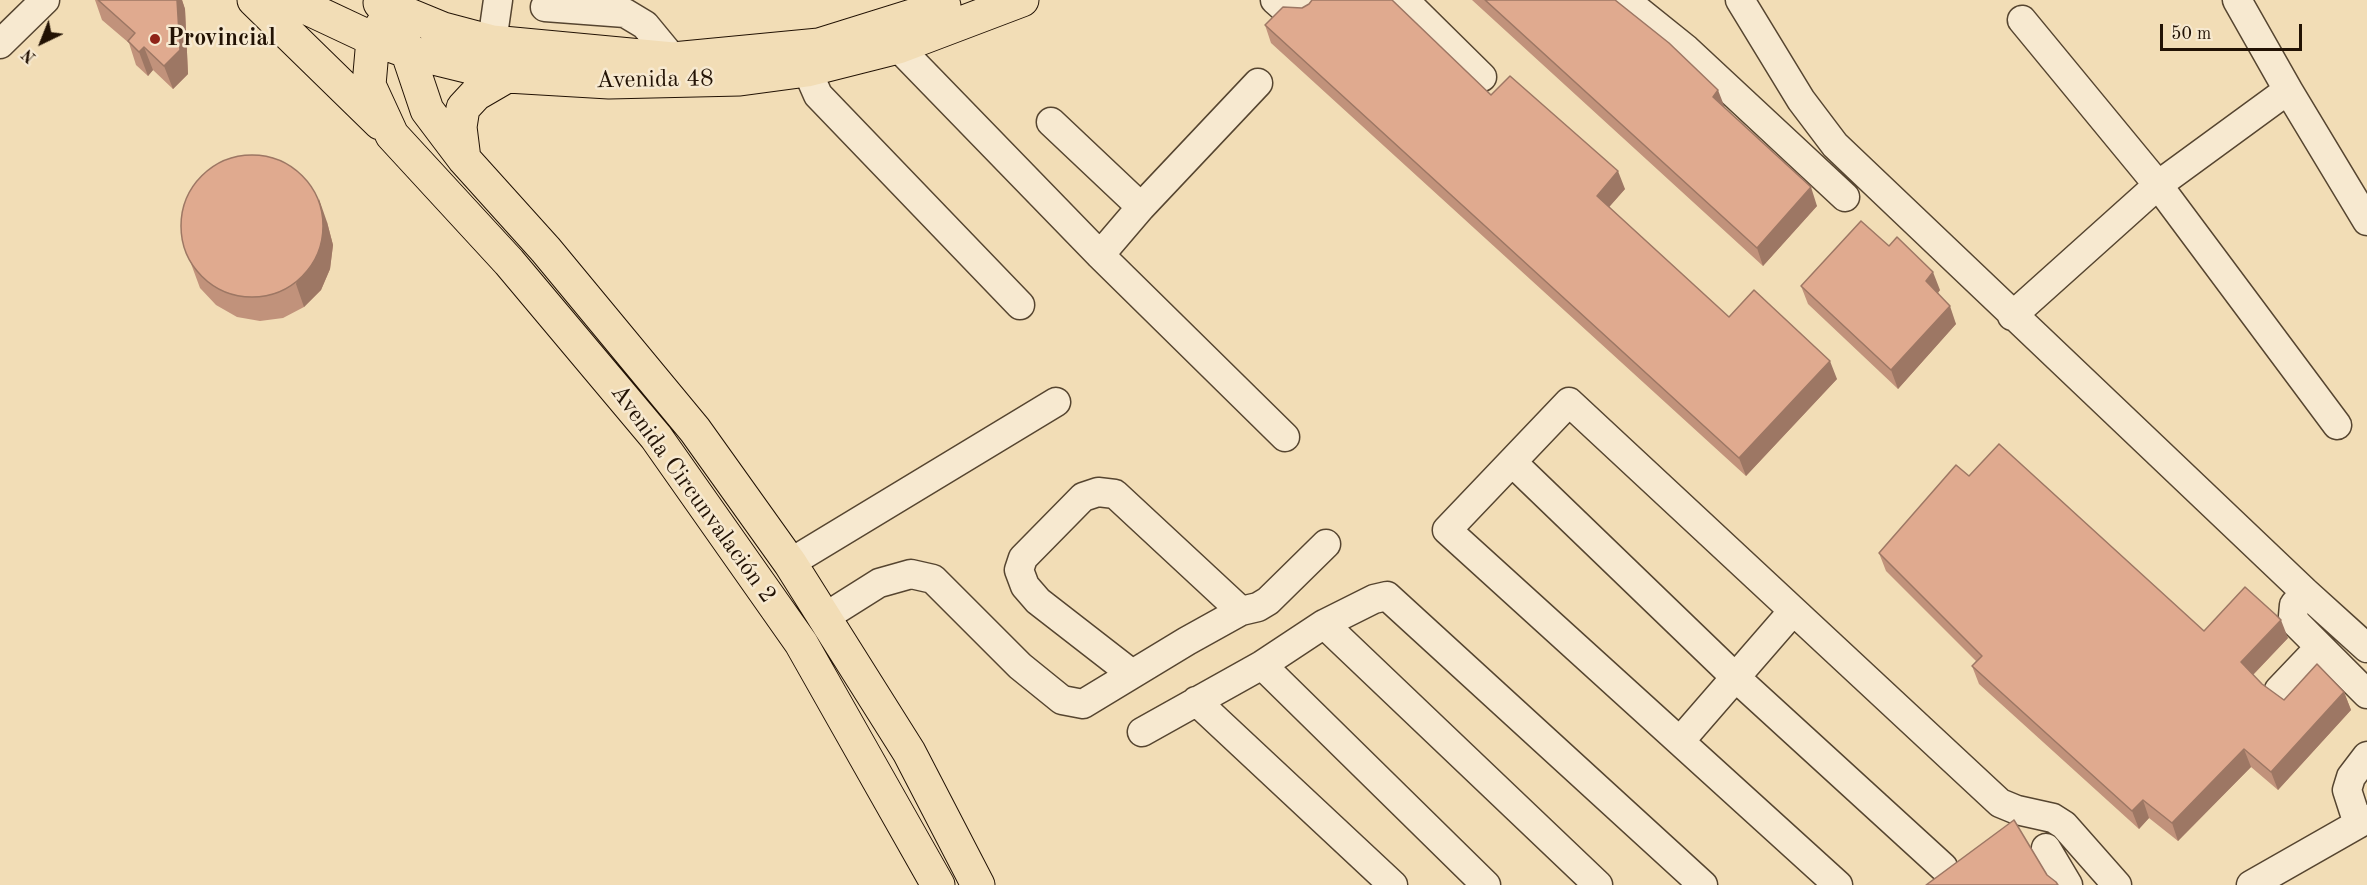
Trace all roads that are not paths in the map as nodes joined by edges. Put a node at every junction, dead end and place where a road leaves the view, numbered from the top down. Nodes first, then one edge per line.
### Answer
1 (45, 0) edge
2 (254, 0) edge
3 (290, 0) edge
4 (498, 0) edge
5 (959, 0) edge
6 (1022, 0) edge
7 (1275, 0) edge
8 (1314, 0) edge
9 (1404, 0) edge
10 (1625, 0) edge
11 (1740, 0) edge
12 (2237, 0) edge
13 (383, 4) edge
14 (545, 7) dead end
15 (2022, 20) dead end
16 (373, 39) junction
17 (492, 42) junction
18 (0, 44) edge
19 (898, 47) junction
20 (409, 52) junction
21 (673, 59) junction
22 (807, 70) junction
23 (507, 76) junction
24 (1482, 77) dead end
25 (1258, 83) dead end
26 (2288, 90) junction
27 (1051, 122) dead end
28 (392, 135) junction
29 (464, 159) junction
30 (2158, 185) junction
31 (1845, 197) dead end
32 (1142, 207) junction
33 (2367, 222) edge
34 (1100, 255) junction
35 (1020, 305) dead end
36 (2012, 316) junction
37 (1056, 402) dead end
38 (2337, 425) dead end
39 (1285, 437) dead end
40 (1512, 462) junction
41 (1326, 544) dead end
42 (790, 563) junction
43 (2305, 592) junction
44 (1241, 611) junction
45 (1793, 611) junction
46 (825, 617) junction
47 (1324, 624) junction
48 (2320, 647) junction
49 (2367, 648) edge
50 (1262, 666) junction
51 (1132, 674) junction
52 (1734, 676) junction
53 (2279, 690) dead end
54 (2367, 694) edge
55 (1196, 701) junction
56 (1142, 732) dead end
57 (1681, 740) junction
58 (2367, 756) edge
59 (2363, 822) edge
60 (2046, 848) dead end
61 (1943, 867) dead end
62 (938, 885) edge
63 (978, 885) edge
64 (1393, 885) edge
65 (1486, 885) edge
66 (1598, 885) edge
67 (1703, 885) edge
68 (1838, 885) edge
69 (2068, 885) edge
70 (2117, 885) edge
71 (2252, 885) edge

1 - 18 street
2 - 28 highway
3 - 16 highway, Avenida 48
4 - 17 street
5 - 21 highway, Avenida 48
6 - 19 highway, Avenida 48
7 - 8 street
9 - 24 street
10 - 31 street
11 - 36 street
12 - 26 street
13 - 16 highway, Avenida Circunvalación 2
13 - 17 highway, Avenida 48
13 - 20 highway, Avenida Circunvalación 2
14 - 21 street
15 - 30 street
16 - 20 highway, Avenida 48
16 - 28 highway, Avenida Circunvalación 2
17 - 21 highway, Avenida 48
19 - 22 highway, Avenida 48
19 - 34 street
20 - 23 highway, Avenida 48
20 - 29 highway, Avenida Circunvalación 2
22 - 23 highway, Avenida 48
22 - 35 street
23 - 29 highway
25 - 32 street
26 - 30 street
26 - 33 street
27 - 32 street
28 - 62 highway, Avenida Circunvalación 2
29 - 42 highway, Avenida Circunvalación 2
30 - 36 street
30 - 38 street
32 - 34 street
34 - 39 street
36 - 43 street
37 - 42 street
40 - 45 street
40 - 52 street
40 - 57 street
41 - 44 street
42 - 46 highway, Avenida Circunvalación 2
43 - 48 street
43 - 49 street
44 - 51 street
44 - 51 street
45 - 52 street
45 - 70 street
46 - 51 street
46 - 63 highway, Avenida Circunvalación 2
47 - 50 street
47 - 66 street
47 - 67 street
48 - 53 street
48 - 54 street
50 - 55 street
50 - 65 street
52 - 57 street
52 - 61 street
55 - 56 street
55 - 64 street
57 - 68 street
58 - 59 street
59 - 71 street
60 - 69 street

